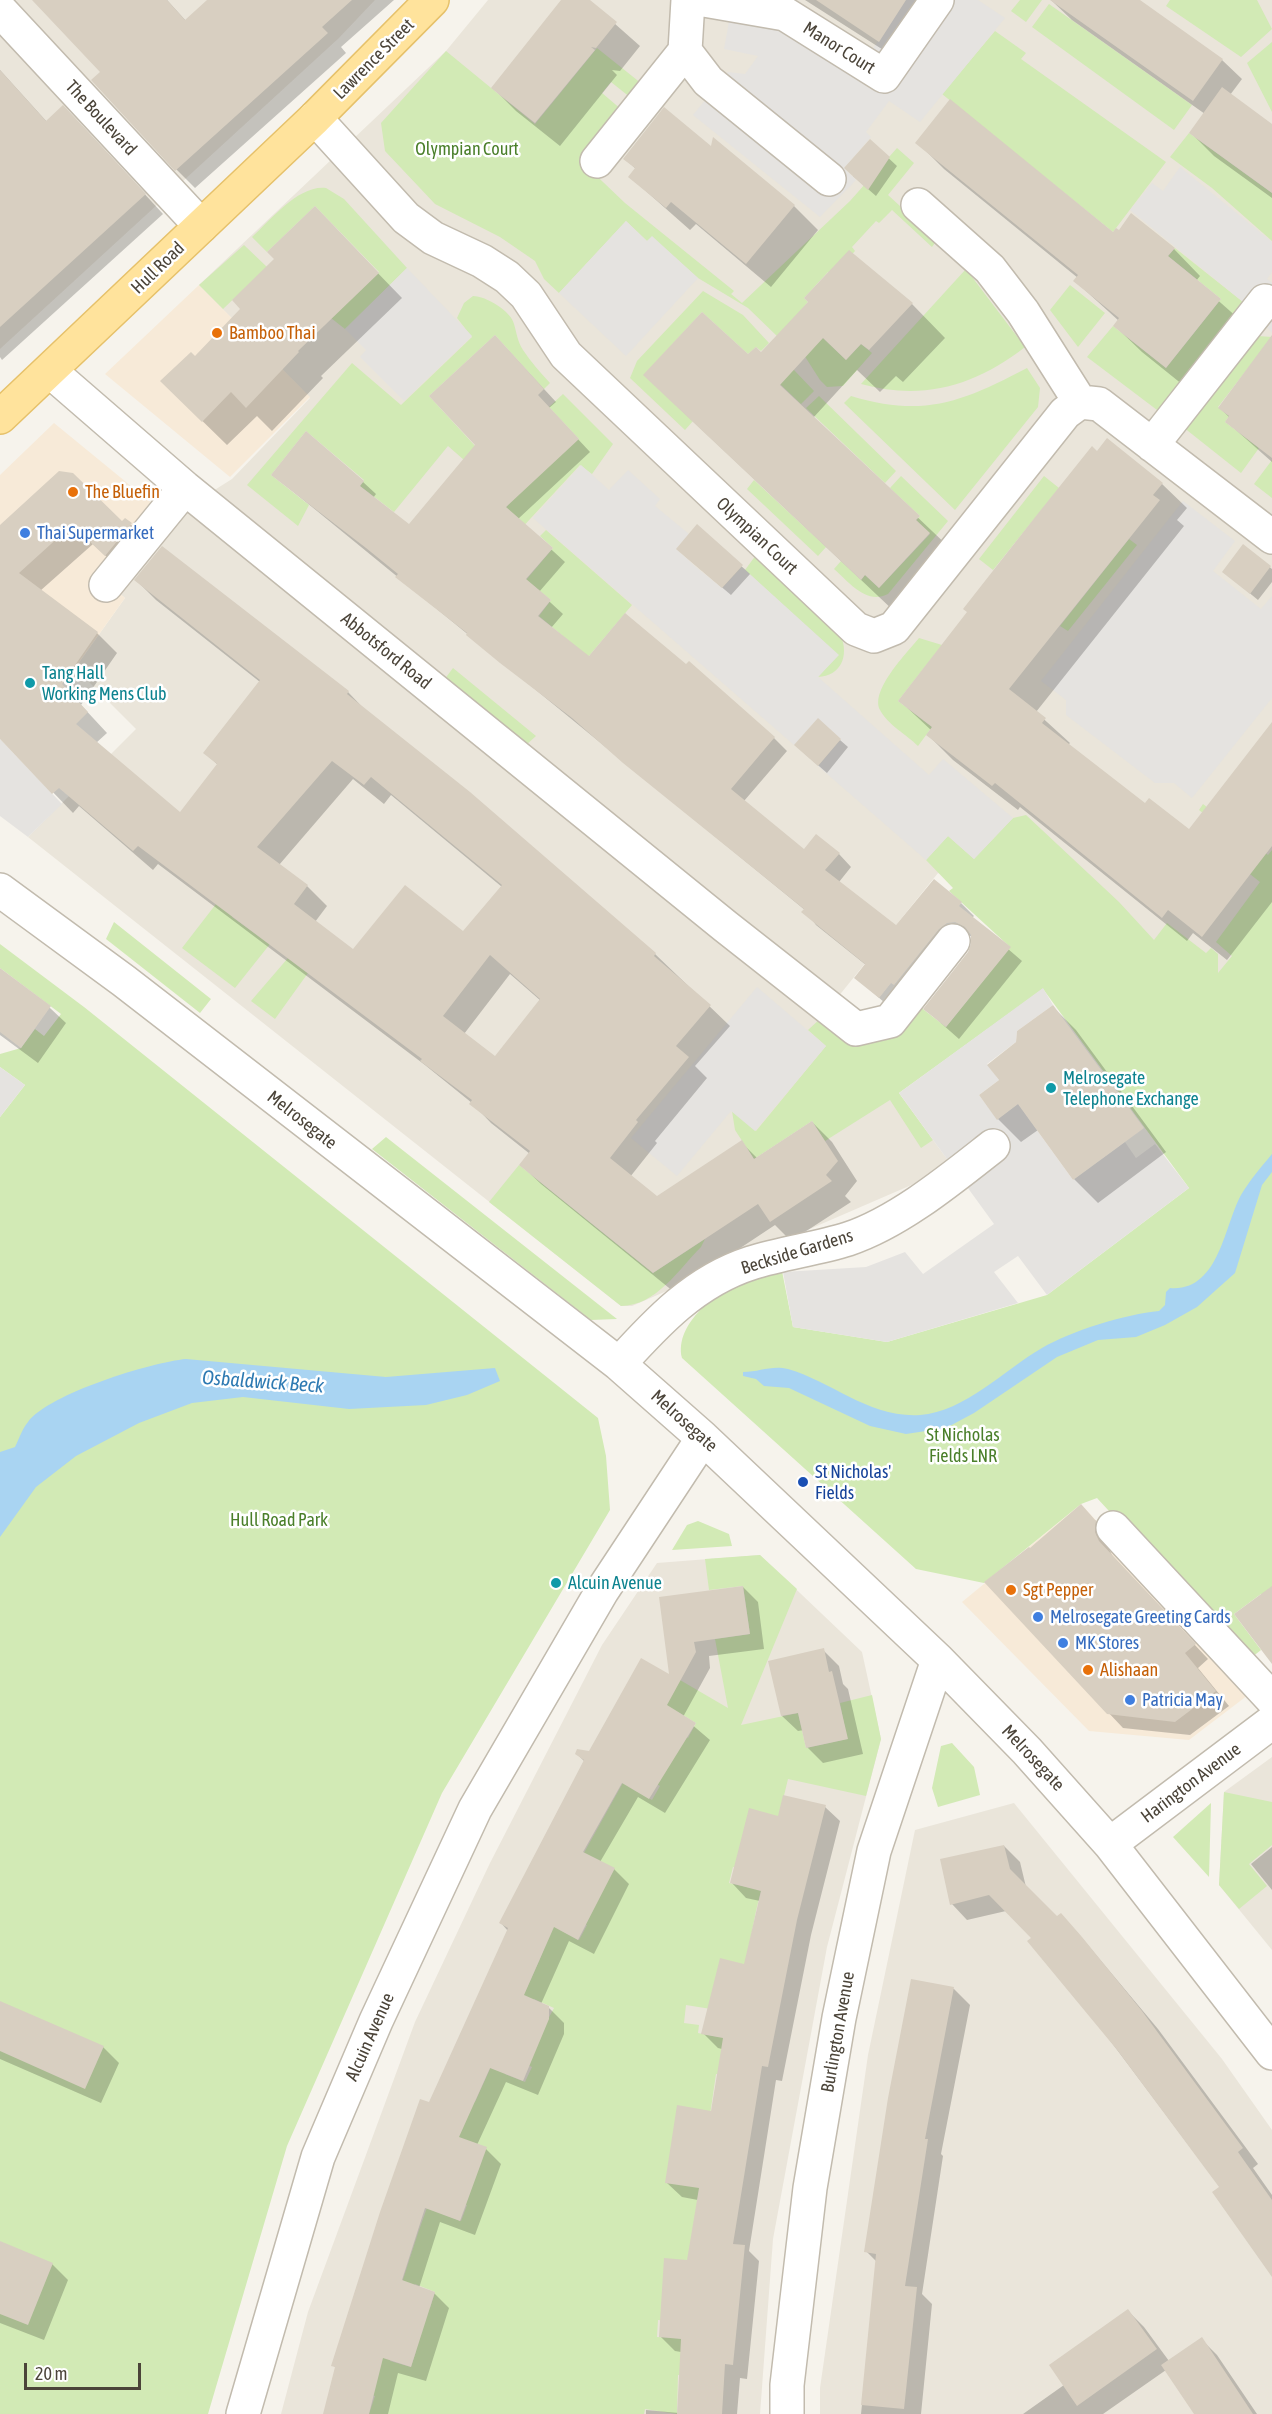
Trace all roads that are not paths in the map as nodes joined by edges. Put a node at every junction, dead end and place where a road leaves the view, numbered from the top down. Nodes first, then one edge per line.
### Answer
1 (432, 0) edge
2 (688, 0) edge
3 (937, 0) edge
4 (717, 2) edge
5 (0, 10) edge
6 (685, 51) junction
7 (315, 118) junction
8 (597, 161) dead end
9 (828, 179) dead end
10 (918, 204) dead end
11 (201, 226) junction
12 (1266, 301) dead end
13 (50, 372) junction
14 (1080, 402) junction
15 (0, 417) edge
16 (1152, 445) junction
17 (185, 488) junction
18 (1272, 537) edge
19 (106, 585) dead end
20 (1, 891) edge
21 (953, 941) dead end
22 (993, 1146) dead end
23 (619, 1364) junction
24 (703, 1437) junction
25 (1113, 1528) dead end
26 (938, 1660) junction
27 (1272, 1699) edge
28 (1272, 1722) edge
29 (1110, 1844) junction
30 (1272, 2053) edge
31 (243, 2414) edge
32 (787, 2414) edge

1 - 7 main road, Lawrence Street
2 - 6 street
3 - 4 street, Manor Court
5 - 11 street, The Boulevard
6 - 8 street
6 - 9 street
7 - 11 main road, Hull Road
7 - 14 street, Olympian Court
10 - 14 street
11 - 13 main road, Hull Road
12 - 16 street
13 - 15 main road, Hull Road
13 - 17 street, Abbotsford Road
14 - 16 street
16 - 18 street
17 - 19 street
17 - 21 street, Abbotsford Road
20 - 23 street, Melrosegate
22 - 23 street, Beckside Gardens
23 - 24 street, Melrosegate
24 - 26 street, Melrosegate
24 - 31 street, Alcuin Avenue
25 - 27 street
26 - 29 street, Melrosegate
26 - 32 street, Burlington Avenue
28 - 29 street, Harington Avenue
29 - 30 street, Melrosegate

